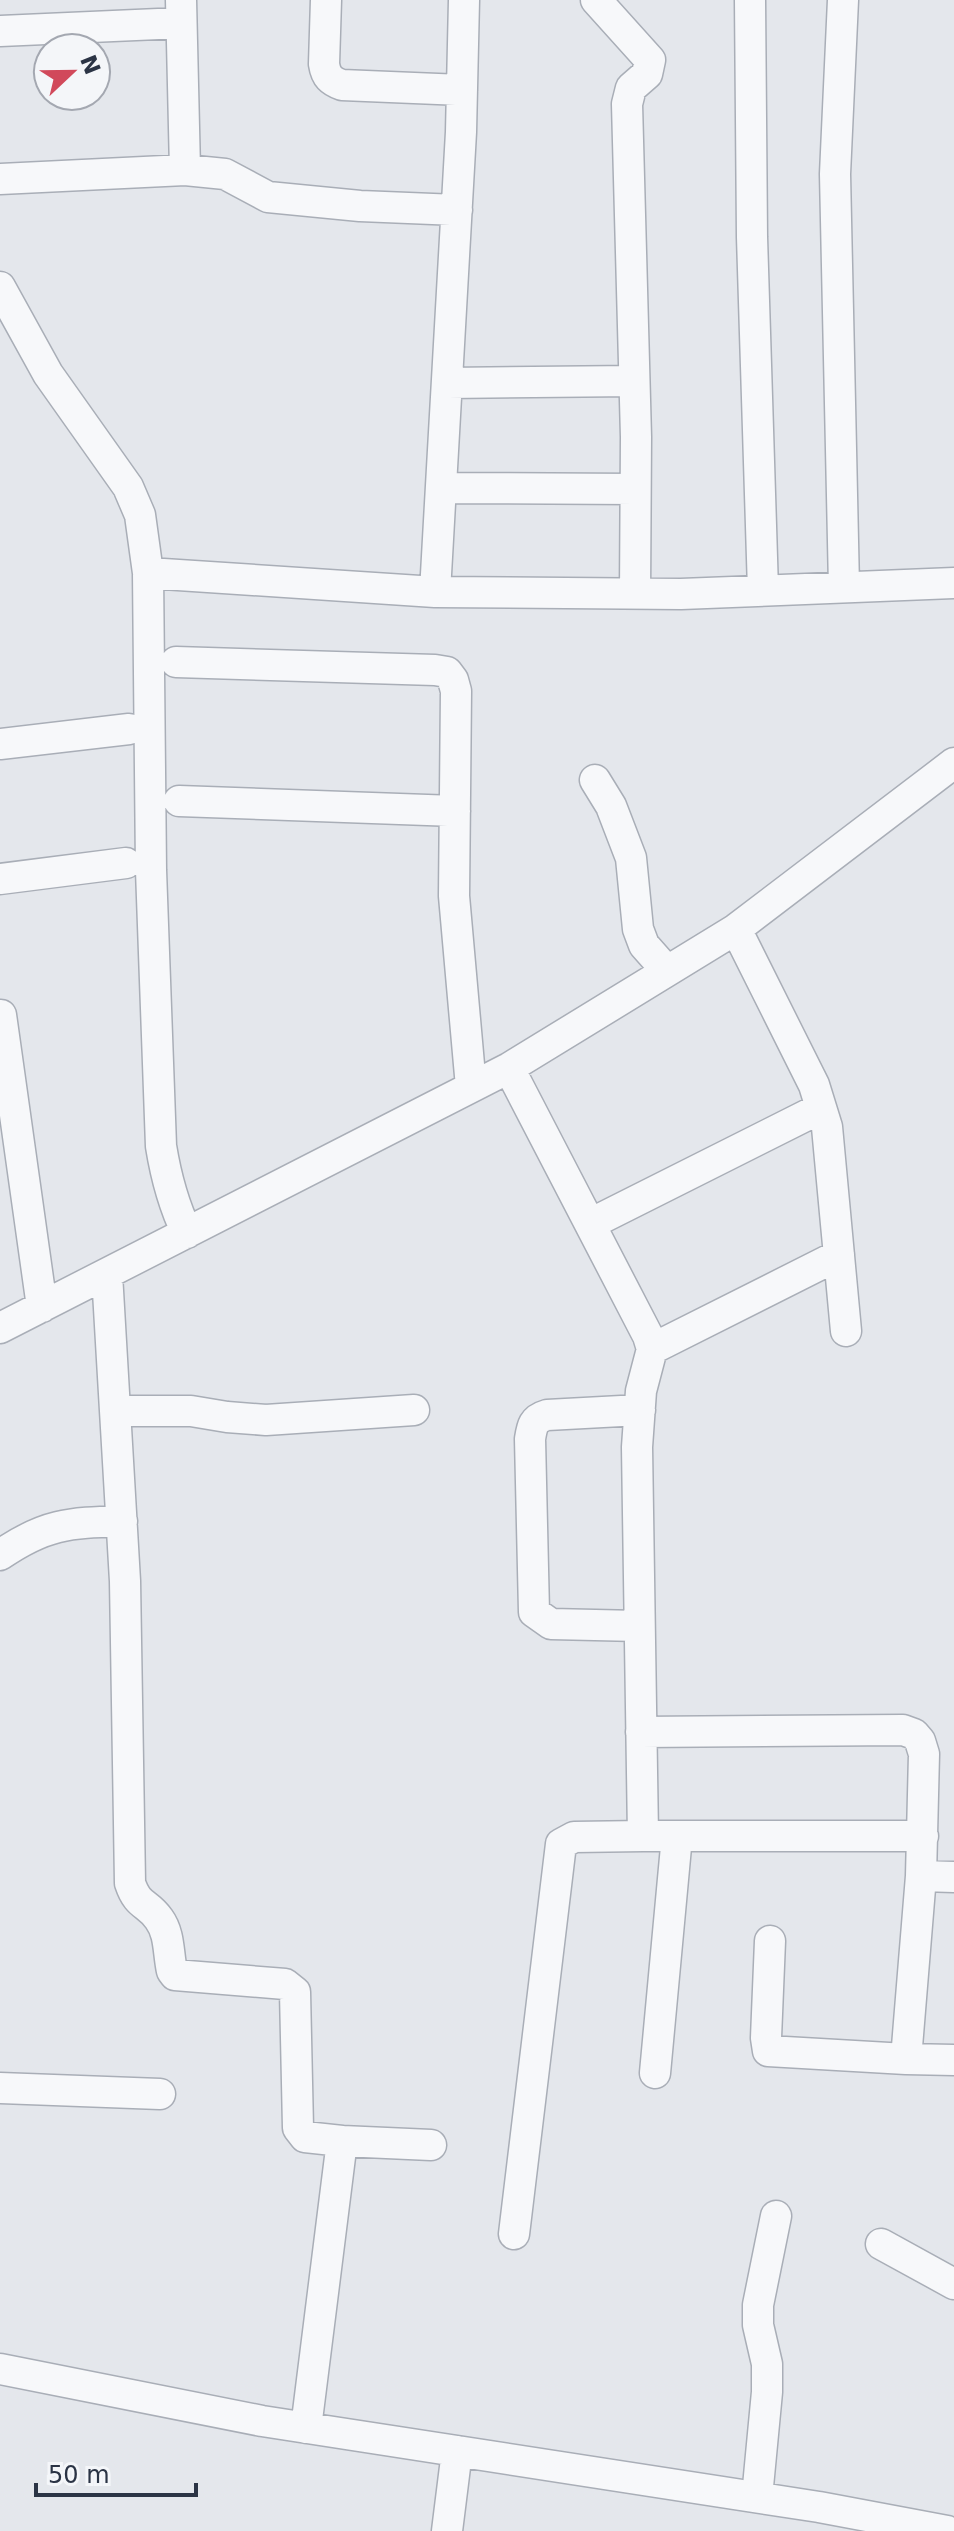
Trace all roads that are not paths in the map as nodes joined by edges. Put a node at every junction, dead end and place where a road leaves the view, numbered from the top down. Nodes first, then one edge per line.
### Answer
1 (326, 0) edge
2 (464, 0) edge
3 (596, 0) edge
4 (750, 0) edge
5 (843, 0) edge
6 (181, 11) edge
7 (0, 31) edge
8 (462, 90) junction
9 (185, 170) junction
10 (0, 179) edge
11 (457, 210) junction
12 (0, 287) edge
13 (634, 381) junction
14 (448, 383) junction
15 (443, 488) junction
16 (635, 489) junction
17 (148, 573) junction
18 (954, 583) edge
19 (844, 587) junction
20 (763, 590) junction
21 (435, 592) junction
22 (635, 593) junction
23 (176, 662) dead end
24 (129, 729) dead end
25 (0, 744) edge
26 (954, 763) edge
27 (595, 780) dead end
28 (179, 801) dead end
29 (455, 811) junction
30 (126, 863) dead end
31 (0, 879) edge
32 (736, 929) junction
33 (667, 971) junction
34 (1, 1015) edge
35 (509, 1068) junction
36 (471, 1087) junction
37 (821, 1108) junction
38 (590, 1224) junction
39 (187, 1233) junction
40 (839, 1255) junction
41 (107, 1274) junction
42 (42, 1307) junction
43 (0, 1328) edge
44 (846, 1331) dead end
45 (652, 1349) junction
46 (414, 1410) dead end
47 (640, 1410) junction
48 (115, 1411) junction
49 (122, 1521) junction
50 (0, 1555) edge
51 (639, 1626) junction
52 (641, 1732) junction
53 (643, 1836) junction
54 (677, 1836) junction
55 (923, 1836) junction
56 (921, 1876) junction
57 (954, 1877) edge
58 (770, 1941) dead end
59 (906, 2059) junction
60 (954, 2060) edge
61 (655, 2073) dead end
62 (0, 2088) edge
63 (160, 2094) dead end
64 (342, 2141) junction
65 (431, 2145) dead end
66 (776, 2216) dead end
67 (514, 2234) dead end
68 (881, 2244) dead end
69 (954, 2284) edge
70 (0, 2369) edge
71 (306, 2428) junction
72 (457, 2451) junction
73 (757, 2497) junction
74 (817, 2519) edge
75 (447, 2531) edge
76 (947, 2531) edge

1 - 8 street
2 - 8 street
3 - 13 street
4 - 20 street
5 - 19 street
6 - 7 street
6 - 9 street
8 - 11 street
9 - 10 street
9 - 11 street
11 - 14 street
12 - 17 street
13 - 14 street
13 - 16 street
14 - 15 street
15 - 16 street
15 - 21 street
16 - 22 street
17 - 21 street
17 - 39 street
18 - 19 street
19 - 20 street
20 - 22 street
21 - 22 street
23 - 29 street
24 - 25 street
26 - 32 street
27 - 33 street
28 - 29 street
29 - 36 street
30 - 31 street
32 - 33 street
32 - 37 street
33 - 35 street
34 - 42 street
35 - 36 street
35 - 38 street
36 - 39 street
37 - 38 street
37 - 40 street
38 - 45 street
39 - 41 street
40 - 44 street
40 - 45 street
41 - 42 street
41 - 48 street
42 - 43 street
45 - 47 street
46 - 48 street
47 - 51 street
47 - 51 street
48 - 49 street
49 - 50 street
49 - 64 street
51 - 52 street
52 - 53 street
52 - 55 street
53 - 54 street
53 - 67 street
54 - 55 street
54 - 61 street
55 - 56 street
56 - 57 street
56 - 59 street
58 - 59 street
59 - 60 street
62 - 63 street
64 - 65 street
64 - 71 street
66 - 73 street
68 - 69 street
70 - 71 street
71 - 72 street
72 - 73 street
72 - 75 street
73 - 74 street
74 - 76 street

